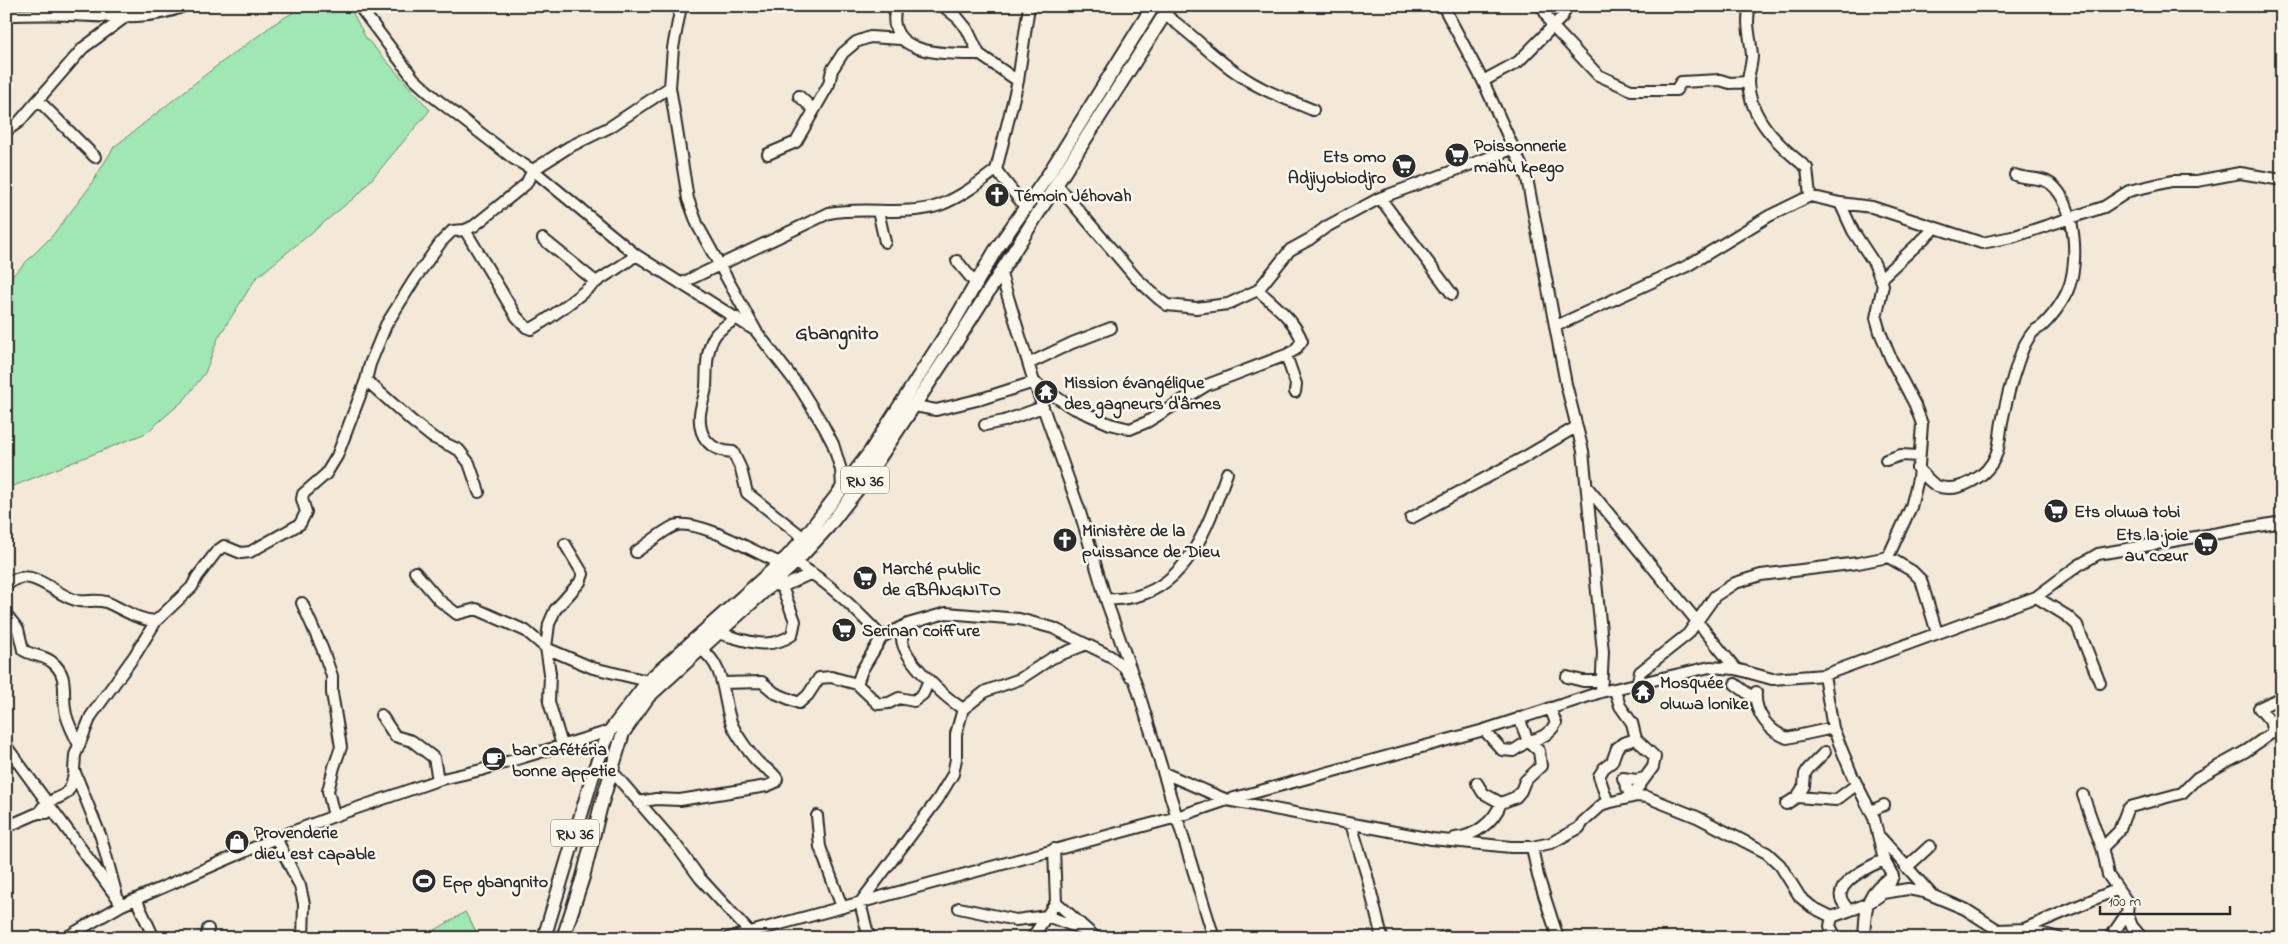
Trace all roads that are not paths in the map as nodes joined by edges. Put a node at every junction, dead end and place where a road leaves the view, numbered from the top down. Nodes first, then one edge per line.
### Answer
1 (184, 6) edge
2 (359, 6) edge
3 (681, 6) edge
4 (896, 6) edge
5 (943, 6) edge
6 (1029, 6) edge
7 (1153, 6) edge
8 (1443, 6) edge
9 (1542, 6) edge
10 (1567, 6) edge
11 (1750, 6) edge
12 (1168, 10) edge
13 (6, 15) edge
14 (124, 18) junction
15 (1552, 26) junction
16 (900, 39) junction
17 (979, 54) junction
18 (1018, 81) junction
19 (1482, 81) junction
20 (1748, 82) junction
21 (670, 87) junction
22 (799, 96) dead end
23 (38, 100) junction
24 (814, 110) junction
25 (1313, 110) dead end
26 (6, 131) edge
27 (1515, 148) junction
28 (768, 154) dead end
29 (94, 157) dead end
30 (534, 170) junction
31 (996, 170) junction
32 (2015, 174) dead end
33 (2282, 180) edge
34 (1057, 185) junction
35 (1810, 196) junction
36 (1380, 198) junction
37 (1840, 203) junction
38 (1025, 207) junction
39 (878, 211) junction
40 (2070, 218) junction
41 (1935, 228) junction
42 (465, 230) junction
43 (543, 239) dead end
44 (885, 242) dead end
45 (636, 255) junction
46 (957, 261) dead end
47 (720, 264) junction
48 (1000, 270) junction
49 (1881, 278) junction
50 (596, 282) junction
51 (682, 282) junction
52 (977, 285) junction
53 (990, 288) junction
54 (1258, 290) junction
55 (1005, 291) junction
56 (1452, 294) dead end
57 (737, 318) junction
58 (1556, 326) junction
59 (1111, 328) dead end
60 (756, 331) junction
61 (1286, 355) junction
62 (1030, 363) junction
63 (366, 380) junction
64 (1034, 382) junction
65 (1295, 392) dead end
66 (915, 406) junction
67 (1043, 408) junction
68 (985, 425) dead end
69 (1576, 427) junction
70 (1918, 456) junction
71 (1886, 460) dead end
72 (1917, 468) junction
73 (1227, 473) dead end
74 (1587, 488) junction
75 (842, 489) junction
76 (479, 492) dead end
77 (1411, 518) dead end
78 (2282, 522) edge
79 (804, 538) junction
80 (565, 544) dead end
81 (636, 552) dead end
82 (1888, 557) junction
83 (790, 560) junction
84 (416, 572) dead end
85 (812, 572) junction
86 (6, 586) edge
87 (777, 586) junction
88 (2036, 597) junction
89 (1106, 600) junction
90 (302, 603) dead end
91 (6, 614) edge
92 (156, 620) junction
93 (1697, 620) junction
94 (908, 624) junction
95 (717, 633) junction
96 (1937, 633) junction
97 (882, 637) junction
98 (1084, 645) junction
99 (546, 648) junction
100 (700, 649) junction
101 (1736, 669) junction
102 (1824, 675) junction
103 (1567, 677) dead end
104 (929, 680) junction
105 (648, 681) junction
106 (723, 683) junction
107 (2100, 683) dead end
108 (857, 684) junction
109 (1736, 684) dead end
110 (1637, 685) junction
111 (1602, 686) junction
112 (1137, 687) junction
113 (1615, 690) junction
114 (2282, 697) edge
115 (1550, 708) junction
116 (963, 709) junction
117 (381, 716) dead end
118 (1520, 718) junction
119 (1833, 728) junction
120 (610, 730) junction
121 (1484, 730) junction
122 (1636, 739) junction
123 (1528, 741) junction
124 (79, 745) junction
125 (6, 746) edge
126 (562, 746) junction
127 (1825, 752) dead end
128 (74, 770) junction
129 (612, 772) junction
130 (1164, 773) junction
131 (1645, 778) junction
132 (438, 780) junction
133 (1477, 783) dead end
134 (1856, 786) junction
135 (2083, 794) dead end
136 (1631, 797) junction
137 (1797, 797) junction
138 (1227, 800) junction
139 (638, 802) junction
140 (1500, 803) junction
141 (1608, 803) junction
142 (1786, 804) dead end
143 (1884, 805) dead end
144 (44, 808) junction
145 (1871, 811) junction
146 (334, 816) junction
147 (817, 816) dead end
148 (1177, 817) junction
149 (1351, 824) junction
150 (6, 827) edge
151 (1471, 835) junction
152 (1880, 837) junction
153 (276, 838) junction
154 (1432, 839) junction
155 (1492, 846) junction
156 (1930, 846) dead end
157 (1532, 847) junction
158 (2102, 848) junction
159 (1054, 849) junction
160 (1884, 860) junction
161 (1906, 868) junction
162 (1892, 878) junction
163 (1908, 889) junction
164 (2118, 889) junction
165 (1883, 892) junction
166 (1932, 895) junction
167 (136, 899) junction
168 (120, 902) junction
169 (1056, 902) junction
170 (860, 903) junction
171 (1866, 905) junction
172 (842, 907) junction
173 (959, 908) dead end
174 (1849, 910) junction
175 (2127, 914) junction
176 (1047, 916) junction
177 (1832, 917) junction
178 (2024, 929) junction
179 (1087, 931) junction
180 (1999, 934) edge
181 (752, 935) edge
182 (65, 938) edge
183 (154, 938) edge
184 (303, 938) edge
185 (544, 938) edge
186 (563, 938) edge
187 (728, 938) edge
188 (869, 938) edge
189 (1032, 938) edge
190 (1096, 938) edge
191 (1214, 938) edge
192 (1382, 938) edge
193 (1558, 938) edge
194 (1836, 938) edge
195 (1864, 938) edge
196 (2059, 938) edge
197 (2110, 938) edge
198 (2142, 938) edge

1 - 14 street
2 - 30 street
3 - 21 street
4 - 16 street
5 - 17 street
6 - 18 street
7 - 38 main road, RN 36
8 - 19 street
9 - 15 street
10 - 15 street
11 - 20 street
12 - 25 street
12 - 34 main road, RN 36
13 - 14 street
14 - 23 street
15 - 19 street
15 - 20 street
16 - 17 street
16 - 24 street
17 - 18 street
18 - 31 street
19 - 27 street
20 - 35 street
21 - 30 street
21 - 47 street
22 - 24 street
23 - 26 street
23 - 29 street
24 - 28 street
27 - 36 street
27 - 58 street
30 - 42 street
30 - 45 street
31 - 38 street
31 - 39 street
32 - 40 street
33 - 40 street
34 - 48 main road, RN 36
34 - 54 street
35 - 37 street
35 - 58 street
36 - 54 street
36 - 56 street
37 - 41 street
37 - 49 street
38 - 52 main road, RN 36
39 - 44 street
39 - 47 street
40 - 41 street
40 - 72 street
41 - 49 street
42 - 50 street
42 - 63 street
43 - 50 street
45 - 50 street
45 - 51 street
46 - 52 street
47 - 51 street
47 - 60 street
48 - 53 main road, RN 36
48 - 55 street
49 - 70 street
51 - 57 street
52 - 75 main road, RN 36
53 - 55 street
53 - 66 main road, RN 36
54 - 61 street
55 - 62 street
57 - 60 street
57 - 79 street
58 - 69 street
59 - 62 street
60 - 75 street
61 - 64 street
61 - 65 street
62 - 64 street
63 - 76 street
63 - 92 street
64 - 66 street
64 - 67 street
66 - 83 main road, RN 36
67 - 68 street
67 - 89 street
69 - 74 street
69 - 77 street
70 - 71 street
70 - 72 street
72 - 82 street
73 - 89 street
74 - 93 street
74 - 111 street
75 - 79 main road, RN 36
78 - 88 street
79 - 83 main road, RN 36
80 - 99 street
81 - 83 street
82 - 93 street
82 - 96 street
83 - 85 street
83 - 87 main road, RN 36
83 - 105 main road, RN 36
84 - 99 street
85 - 87 street
85 - 97 street
86 - 92 street
87 - 95 main road, RN 36
87 - 95 street
88 - 96 street
88 - 107 street
89 - 112 street
90 - 146 street
91 - 124 street
92 - 124 street
93 - 101 street
93 - 110 street
94 - 97 street
94 - 98 street
94 - 104 street
95 - 100 main road, RN 36
96 - 102 street
97 - 108 street
98 - 112 street
98 - 116 street
99 - 105 street
99 - 126 street
100 - 106 street
100 - 129 main road, RN 36
101 - 102 street
101 - 110 street
102 - 119 street
103 - 111 street
104 - 108 street
104 - 116 street
105 - 120 main road, RN 36
106 - 108 street
106 - 139 street
109 - 119 street
110 - 113 street
111 - 113 street
111 - 115 street
112 - 130 street
113 - 122 street
114 - 158 street
115 - 118 street
115 - 123 street
116 - 170 street
117 - 132 street
118 - 121 street
118 - 123 street
119 - 134 street
120 - 126 street
120 - 185 main road, RN 36
121 - 123 street
121 - 138 street
122 - 131 street
122 - 141 street
123 - 140 street
124 - 128 street
125 - 144 street
126 - 132 street
127 - 137 street
128 - 144 street
128 - 168 street
129 - 139 street
129 - 186 main road, RN 36
130 - 138 street
130 - 148 street
131 - 136 street
131 - 136 street
132 - 146 street
133 - 140 street
134 - 137 street
134 - 145 street
135 - 158 street
136 - 141 street
136 - 177 street
137 - 142 street
138 - 148 street
138 - 149 street
139 - 181 street
140 - 151 street
141 - 157 street
143 - 145 street
144 - 150 street
144 - 168 street
145 - 152 street
146 - 153 street
147 - 172 street
148 - 159 street
148 - 191 street
149 - 154 street
149 - 192 street
151 - 154 street
151 - 155 street
152 - 160 street
152 - 161 street
153 - 167 street
153 - 184 street
154 - 155 street
155 - 157 street
156 - 161 street
157 - 193 street
158 - 164 street
159 - 169 street
159 - 170 street
160 - 162 street
160 - 174 street
161 - 166 street
162 - 163 street
162 - 165 street
162 - 171 street
163 - 165 street
163 - 166 street
164 - 175 street
164 - 178 street
165 - 171 street
166 - 180 street
167 - 168 street
167 - 183 street
168 - 182 street
169 - 176 street
169 - 179 street
170 - 172 street
170 - 188 street
171 - 174 street
171 - 195 street
172 - 181 street
173 - 176 street
174 - 177 street
175 - 197 street
175 - 198 street
176 - 179 street
176 - 189 street
177 - 194 street
178 - 180 street
178 - 196 street
179 - 190 street
181 - 187 street

